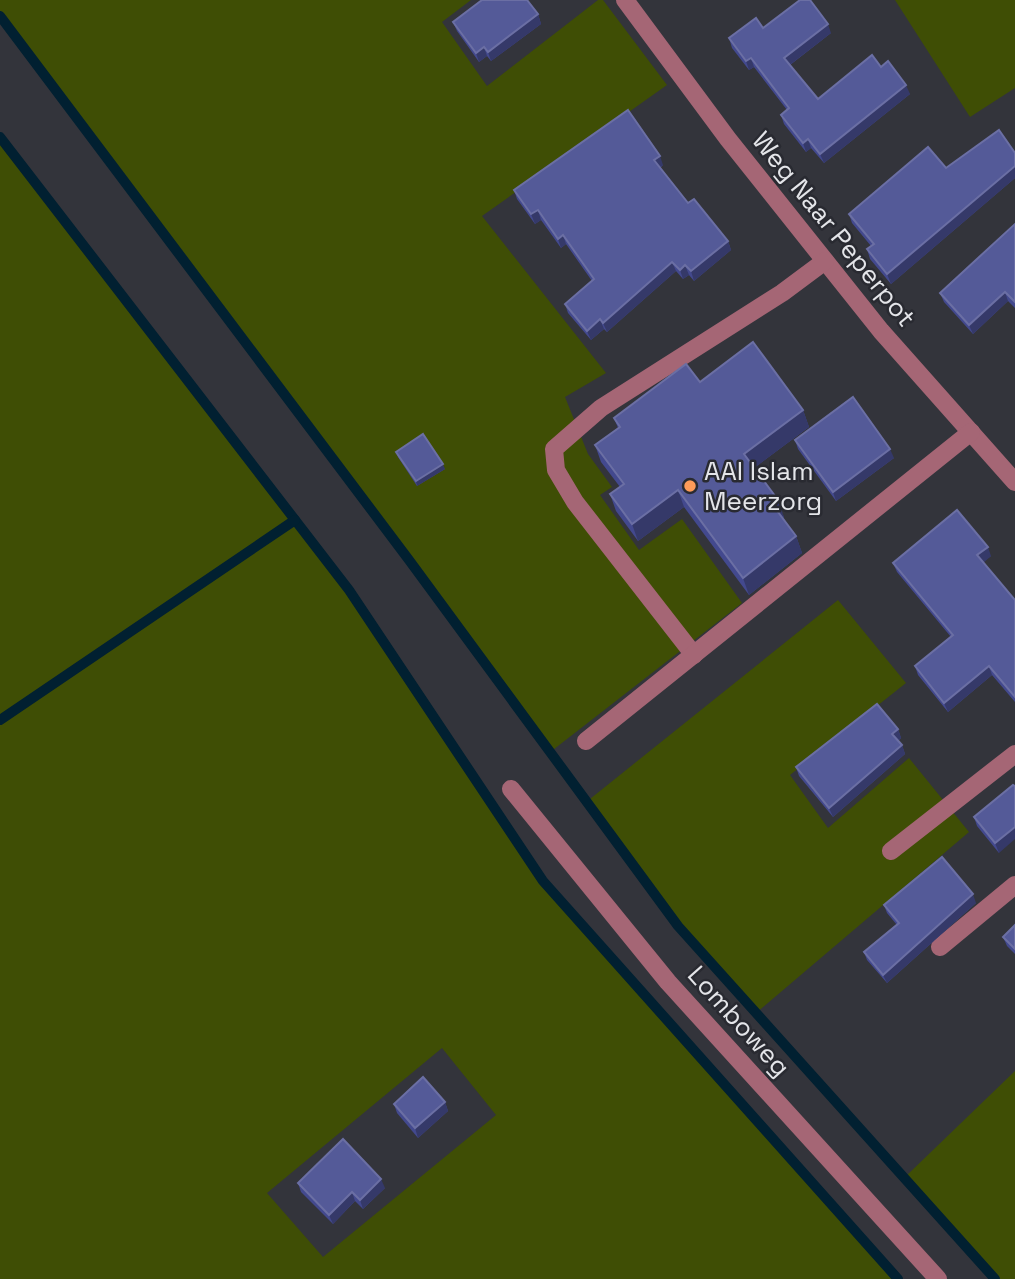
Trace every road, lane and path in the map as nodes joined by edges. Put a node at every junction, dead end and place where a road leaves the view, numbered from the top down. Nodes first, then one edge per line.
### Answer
1 (625, 0) edge
2 (825, 261) junction
3 (971, 432) junction
4 (1015, 482) edge
5 (694, 655) junction
6 (586, 741) dead end
7 (1015, 754) edge
8 (510, 789) dead end
9 (891, 852) dead end
10 (1015, 885) edge
11 (940, 947) dead end
12 (938, 1279) edge

1 - 2 street, Weg Naar Peperpot
2 - 3 street, Weg Naar Peperpot
2 - 5 street
3 - 4 street, Weg Naar Peperpot
3 - 5 street
5 - 6 street
7 - 9 street
8 - 12 street, Lomboweg
10 - 11 street

